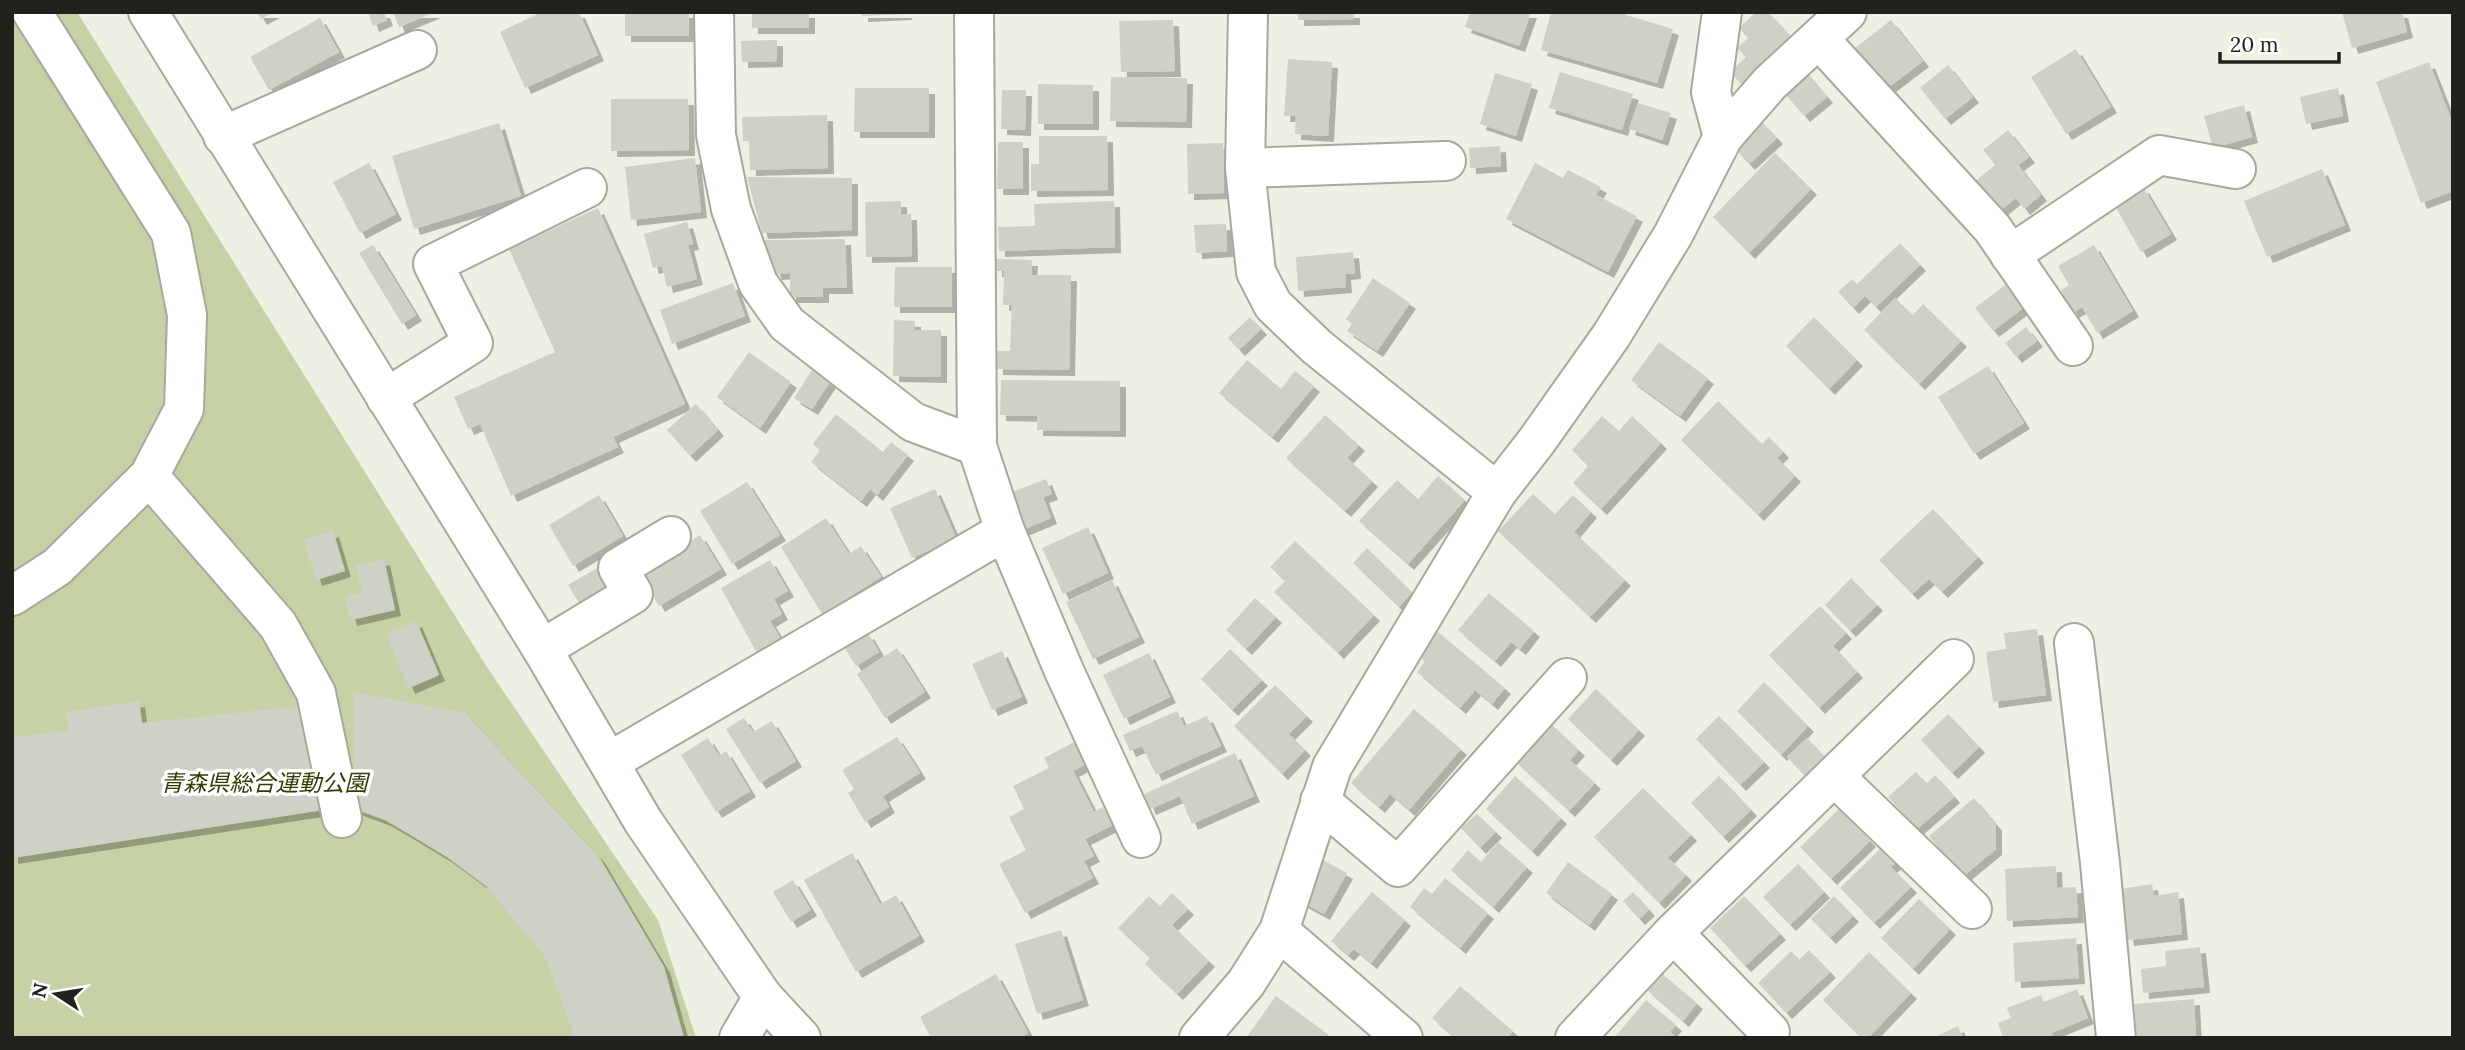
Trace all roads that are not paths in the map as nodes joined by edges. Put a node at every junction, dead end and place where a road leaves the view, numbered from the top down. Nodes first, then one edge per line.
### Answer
1 (32, 12) edge
2 (148, 12) edge
3 (714, 12) edge
4 (974, 12) edge
5 (1248, 12) edge
6 (1722, 12) edge
7 (1847, 12) edge
8 (1819, 38) junction
9 (417, 50) dead end
10 (223, 136) junction
11 (1723, 137) junction
12 (1446, 161) dead end
13 (1245, 168) junction
14 (2236, 169) dead end
15 (587, 188) dead end
16 (2010, 255) junction
17 (2073, 346) dead end
18 (386, 398) junction
19 (977, 446) junction
20 (149, 477) junction
21 (1497, 492) junction
22 (1004, 531) junction
23 (671, 536) dead end
24 (12, 596) edge
25 (2074, 643) dead end
26 (542, 649) junction
27 (1954, 659) dead end
28 (1567, 678) dead end
29 (609, 762) junction
30 (1834, 776) junction
31 (1320, 801) junction
32 (342, 818) dead end
33 (1141, 838) dead end
34 (1972, 909) dead end
35 (1279, 932) junction
36 (1673, 933) junction
37 (762, 997) junction
38 (1770, 1032) dead end
39 (739, 1038) edge
40 (800, 1038) edge
41 (1199, 1038) edge
42 (1403, 1038) edge
43 (1575, 1038) edge
44 (2116, 1038) edge

1 - 20 street
2 - 10 street
3 - 19 street
4 - 19 street
5 - 13 street
6 - 11 street
7 - 8 street
8 - 11 street
8 - 16 street
9 - 10 street
10 - 18 street
11 - 21 street
12 - 13 street
13 - 21 street
14 - 16 street
15 - 18 street
16 - 17 street
18 - 26 street
19 - 22 street
20 - 24 street
20 - 32 street
21 - 31 street
22 - 29 street
22 - 33 street
23 - 26 street
25 - 44 street
26 - 29 street
27 - 30 street
28 - 31 street
29 - 37 street
30 - 34 street
30 - 36 street
31 - 35 street
35 - 41 street
35 - 42 street
36 - 38 street
36 - 43 street
37 - 39 street
37 - 40 street

